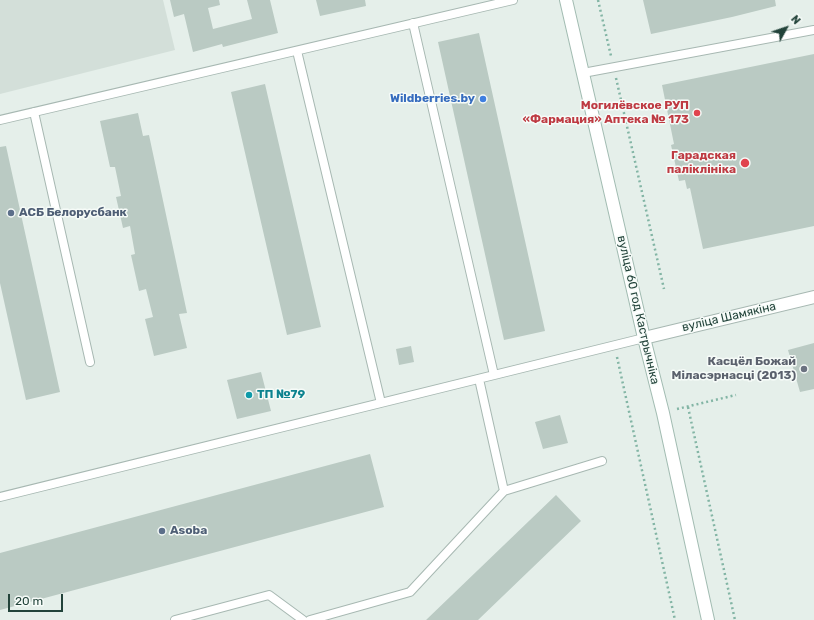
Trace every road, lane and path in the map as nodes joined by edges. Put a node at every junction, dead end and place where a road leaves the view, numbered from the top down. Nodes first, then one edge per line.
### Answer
1 (513, 0) edge
2 (566, 0) edge
3 (598, 0) edge
4 (413, 23) junction
5 (814, 30) edge
6 (297, 51) junction
7 (614, 67) junction
8 (583, 73) junction
9 (34, 112) junction
10 (0, 120) edge
11 (664, 289) dead end
12 (814, 297) edge
13 (644, 338) junction
14 (615, 345) junction
15 (90, 362) dead end
16 (494, 375) junction
17 (479, 379) junction
18 (736, 395) dead end
19 (381, 403) junction
20 (688, 407) junction
21 (663, 413) junction
22 (602, 462) dead end
23 (504, 491) junction
24 (0, 497) edge
25 (175, 620) edge
26 (303, 620) edge
27 (310, 620) edge
28 (675, 620) edge
29 (708, 620) edge
30 (735, 620) edge

1 - 4 lane
2 - 8 street, вуліца 60 год Кастрычніка
3 - 7 path
4 - 6 lane
4 - 16 lane
5 - 7 lane
6 - 9 lane
6 - 19 lane
7 - 8 lane
7 - 11 path
8 - 13 street, вуліца 60 год Кастрычніка
9 - 10 lane
9 - 15 lane
12 - 13 street, вуліца Шамякіна
13 - 14 lane
13 - 21 street, вуліца 60 год Кастрычніка
14 - 16 lane
14 - 28 path
16 - 17 lane
17 - 19 lane
17 - 23 lane
18 - 20 path
19 - 24 lane
20 - 21 path
20 - 30 path
21 - 29 street, вуліца 60 год Кастрычніка
22 - 23 lane
23 - 27 lane
25 - 26 lane

